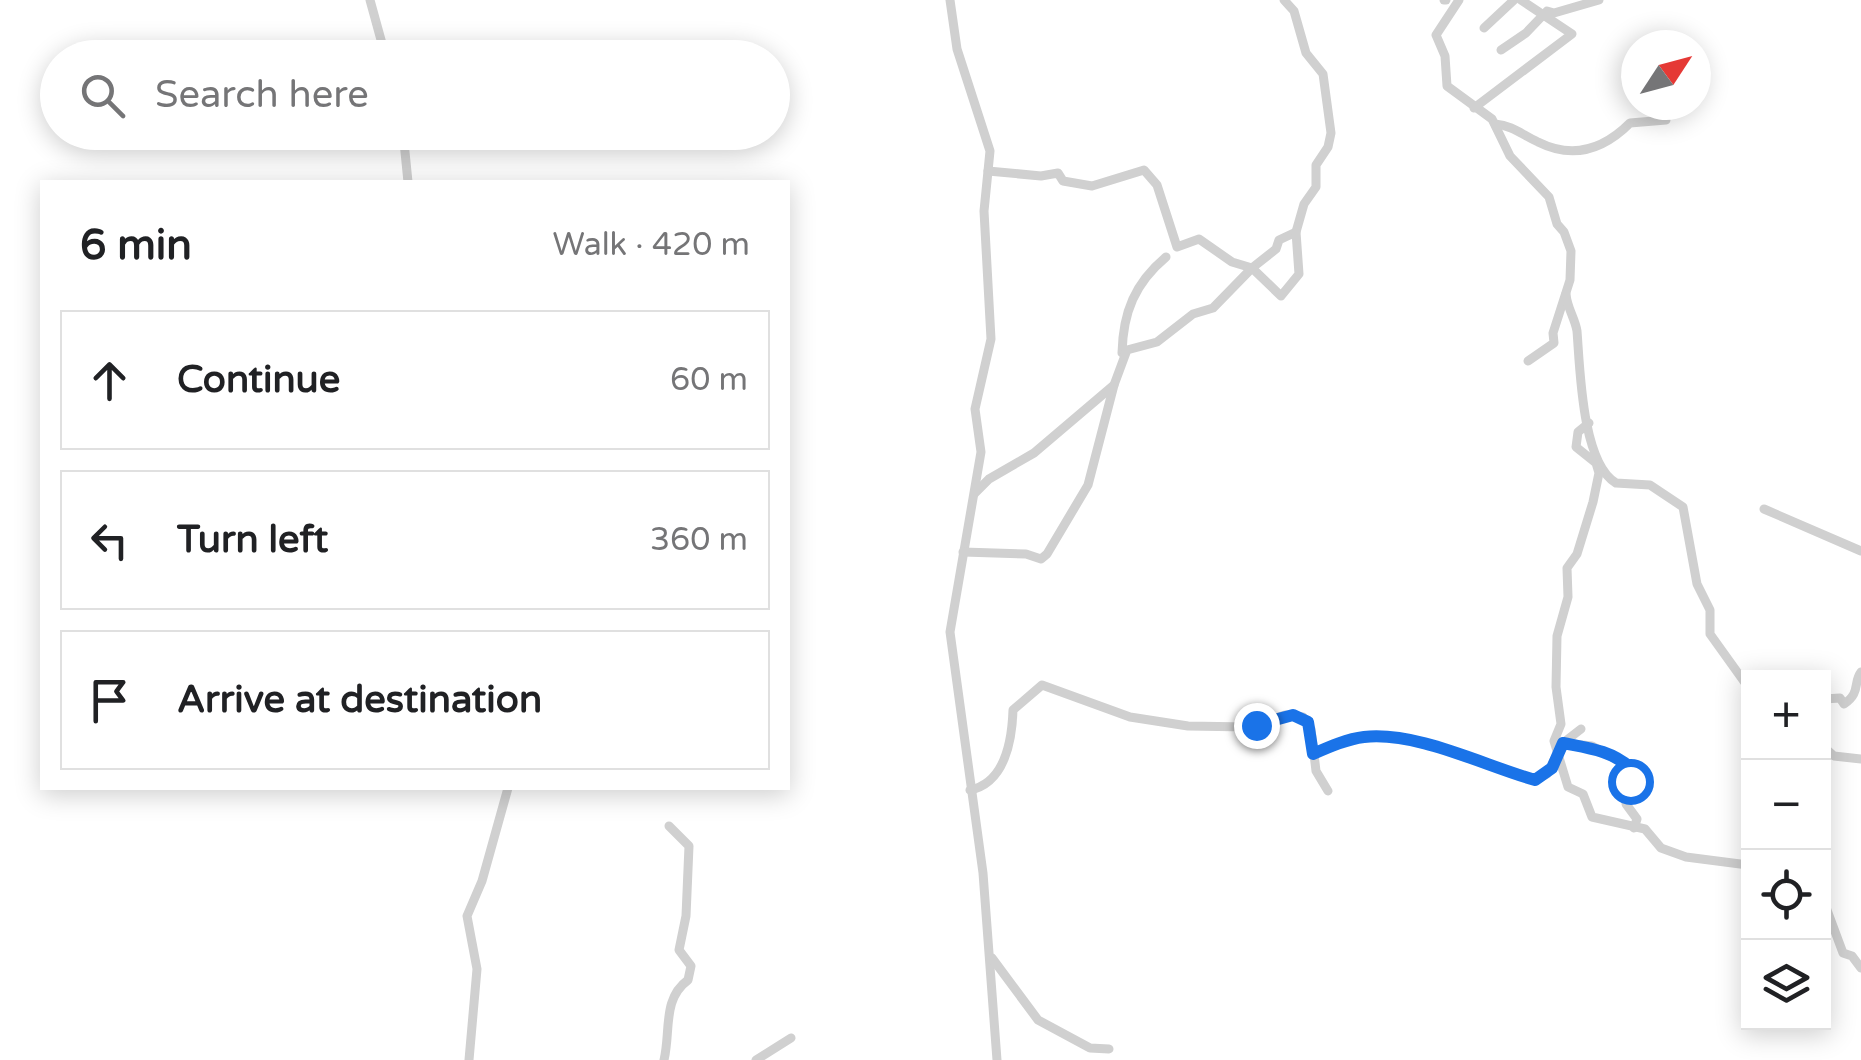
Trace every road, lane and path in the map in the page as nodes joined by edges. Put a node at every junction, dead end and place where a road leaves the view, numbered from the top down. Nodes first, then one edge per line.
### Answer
1 (370, 0) edge
2 (950, 0) edge
3 (1284, 0) edge
4 (1445, 0) edge
5 (1459, 0) edge
6 (1518, 0) edge
7 (1599, 0) edge
8 (1452, 10) junction
9 (1543, 15) junction
10 (1484, 28) dead end
11 (381, 40) edge
12 (1500, 50) dead end
13 (1474, 108) junction
14 (1666, 120) dead end
15 (1496, 124) junction
16 (405, 150) edge
17 (988, 171) junction
18 (408, 180) edge
19 (1296, 232) junction
20 (1166, 257) dead end
21 (1252, 268) junction
22 (1566, 294) junction
23 (1122, 353) junction
24 (1528, 362) dead end
25 (1114, 385) junction
26 (1589, 423) junction
27 (1596, 463) junction
28 (974, 495) junction
29 (1764, 509) dead end
30 (1861, 551) edge
31 (963, 552) junction
32 (1861, 672) edge
33 (1741, 677) edge
34 (1831, 698) edge
35 (1580, 729) dead end
36 (1560, 747) junction
37 (1313, 754) junction
38 (1831, 754) edge
39 (1861, 759) edge
40 (507, 790) edge
41 (970, 790) junction
42 (1328, 791) dead end
43 (669, 826) dead end
44 (1634, 828) junction
45 (1741, 864) edge
46 (1831, 920) edge
47 (992, 958) junction
48 (1861, 968) edge
49 (791, 1038) dead end
50 (1109, 1049) dead end
51 (469, 1060) edge
52 (664, 1060) edge
53 (756, 1060) edge
54 (997, 1060) edge

1 - 11 street
2 - 17 street
3 - 19 street
4 - 8 street
5 - 8 street
6 - 9 street
6 - 10 street
7 - 9 street
8 - 13 street
9 - 12 street
9 - 13 street
13 - 15 street
14 - 15 street
15 - 22 street
16 - 18 street
17 - 21 street
17 - 28 street
19 - 21 street
19 - 21 street
20 - 23 street
21 - 23 street
22 - 24 street
22 - 26 street
23 - 25 street
25 - 28 street
25 - 31 street
26 - 27 street
26 - 27 street
27 - 33 street
27 - 36 street
28 - 31 street
29 - 30 street
31 - 41 street
32 - 34 street
35 - 36 street
36 - 37 street
36 - 44 street
36 - 44 street
37 - 41 street
37 - 42 street
38 - 39 street
40 - 51 street
41 - 47 street
43 - 52 street
44 - 45 street
46 - 48 street
47 - 50 street
47 - 54 street
49 - 53 street

